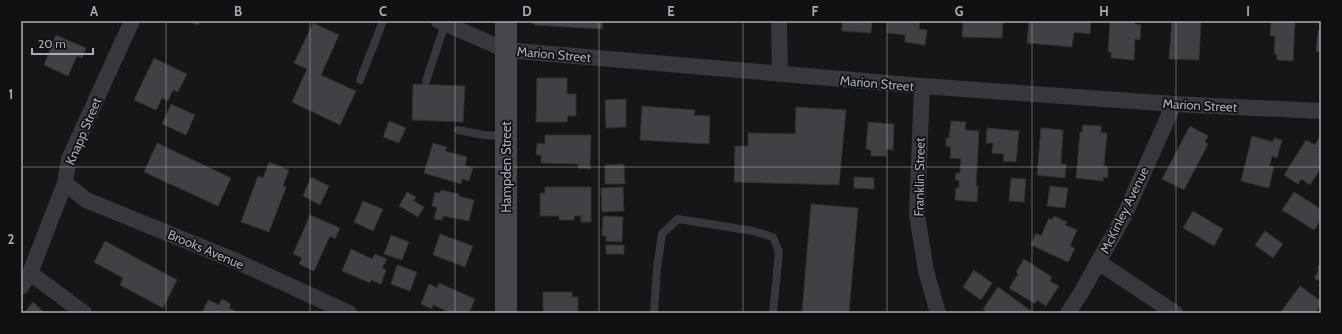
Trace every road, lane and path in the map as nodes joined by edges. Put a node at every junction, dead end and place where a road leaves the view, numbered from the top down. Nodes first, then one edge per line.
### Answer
1 (132, 21) edge
2 (383, 21) edge
3 (506, 21) edge
4 (779, 21) edge
5 (442, 22) edge
6 (506, 50) junction
7 (780, 74) junction
8 (360, 80) dead end
9 (426, 81) dead end
10 (922, 86) junction
11 (1174, 104) junction
12 (1321, 111) edge
13 (458, 130) dead end
14 (506, 136) junction
15 (65, 183) junction
16 (1098, 262) junction
17 (30, 273) junction
18 (21, 287) edge
19 (84, 313) edge
20 (349, 313) edge
21 (506, 313) edge
22 (654, 313) edge
23 (773, 313) edge
24 (938, 313) edge
25 (1068, 313) edge
26 (1175, 313) edge

1 - 15 street, Knapp Street
2 - 8 lane
3 - 6 main road, Hampden Street
4 - 7 street
5 - 6 street, Marion Street
5 - 9 lane
6 - 7 street, Marion Street
6 - 14 main road, Hampden Street
7 - 10 street, Marion Street
10 - 11 street, Marion Street
10 - 24 street, Franklin Street
11 - 12 street, Marion Street
11 - 16 street, McKinley Avenue
13 - 14 lane
14 - 21 main road, Hampden Street
15 - 17 street, Knapp Street
15 - 20 street, Brooks Avenue
16 - 25 street, McKinley Avenue
16 - 26 street
17 - 18 street, Knapp Street
17 - 19 street
22 - 23 lane

